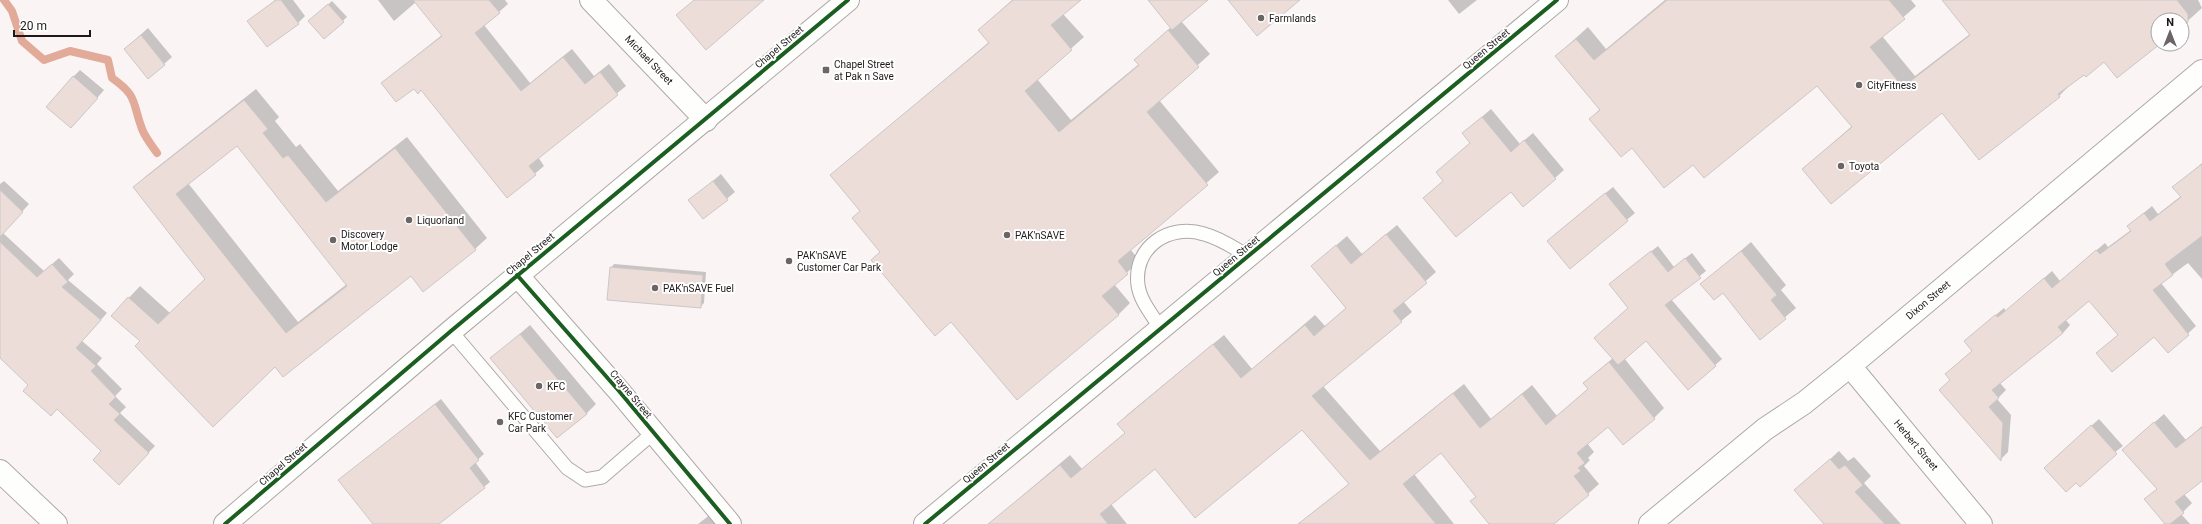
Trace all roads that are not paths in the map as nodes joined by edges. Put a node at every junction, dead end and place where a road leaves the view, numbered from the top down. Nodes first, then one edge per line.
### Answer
1 (591, 0) edge
2 (848, 0) edge
3 (1558, 0) edge
4 (2202, 71) edge
5 (706, 120) junction
6 (1248, 256) junction
7 (517, 276) junction
8 (1161, 329) junction
9 (451, 331) junction
10 (1850, 366) junction
11 (653, 433) junction
12 (0, 471) edge
13 (56, 524) edge
14 (224, 524) edge
15 (730, 524) edge
16 (925, 524) edge
17 (1650, 524) edge
18 (1981, 524) edge

1 - 5 main road, Michael Street
2 - 5 main road, Chapel Street
3 - 6 main road, Queen Street
4 - 10 main road, Dixon Street
5 - 7 main road, Chapel Street
6 - 8 main road, Queen Street
6 - 8 lane
7 - 9 main road, Chapel Street
7 - 11 main road, Crayne Street
8 - 16 main road, Queen Street
9 - 11 lane
9 - 14 main road, Chapel Street
10 - 17 main road, Dixon Street
10 - 18 main road, Herbert Street
11 - 15 main road, Crayne Street
12 - 13 main road

